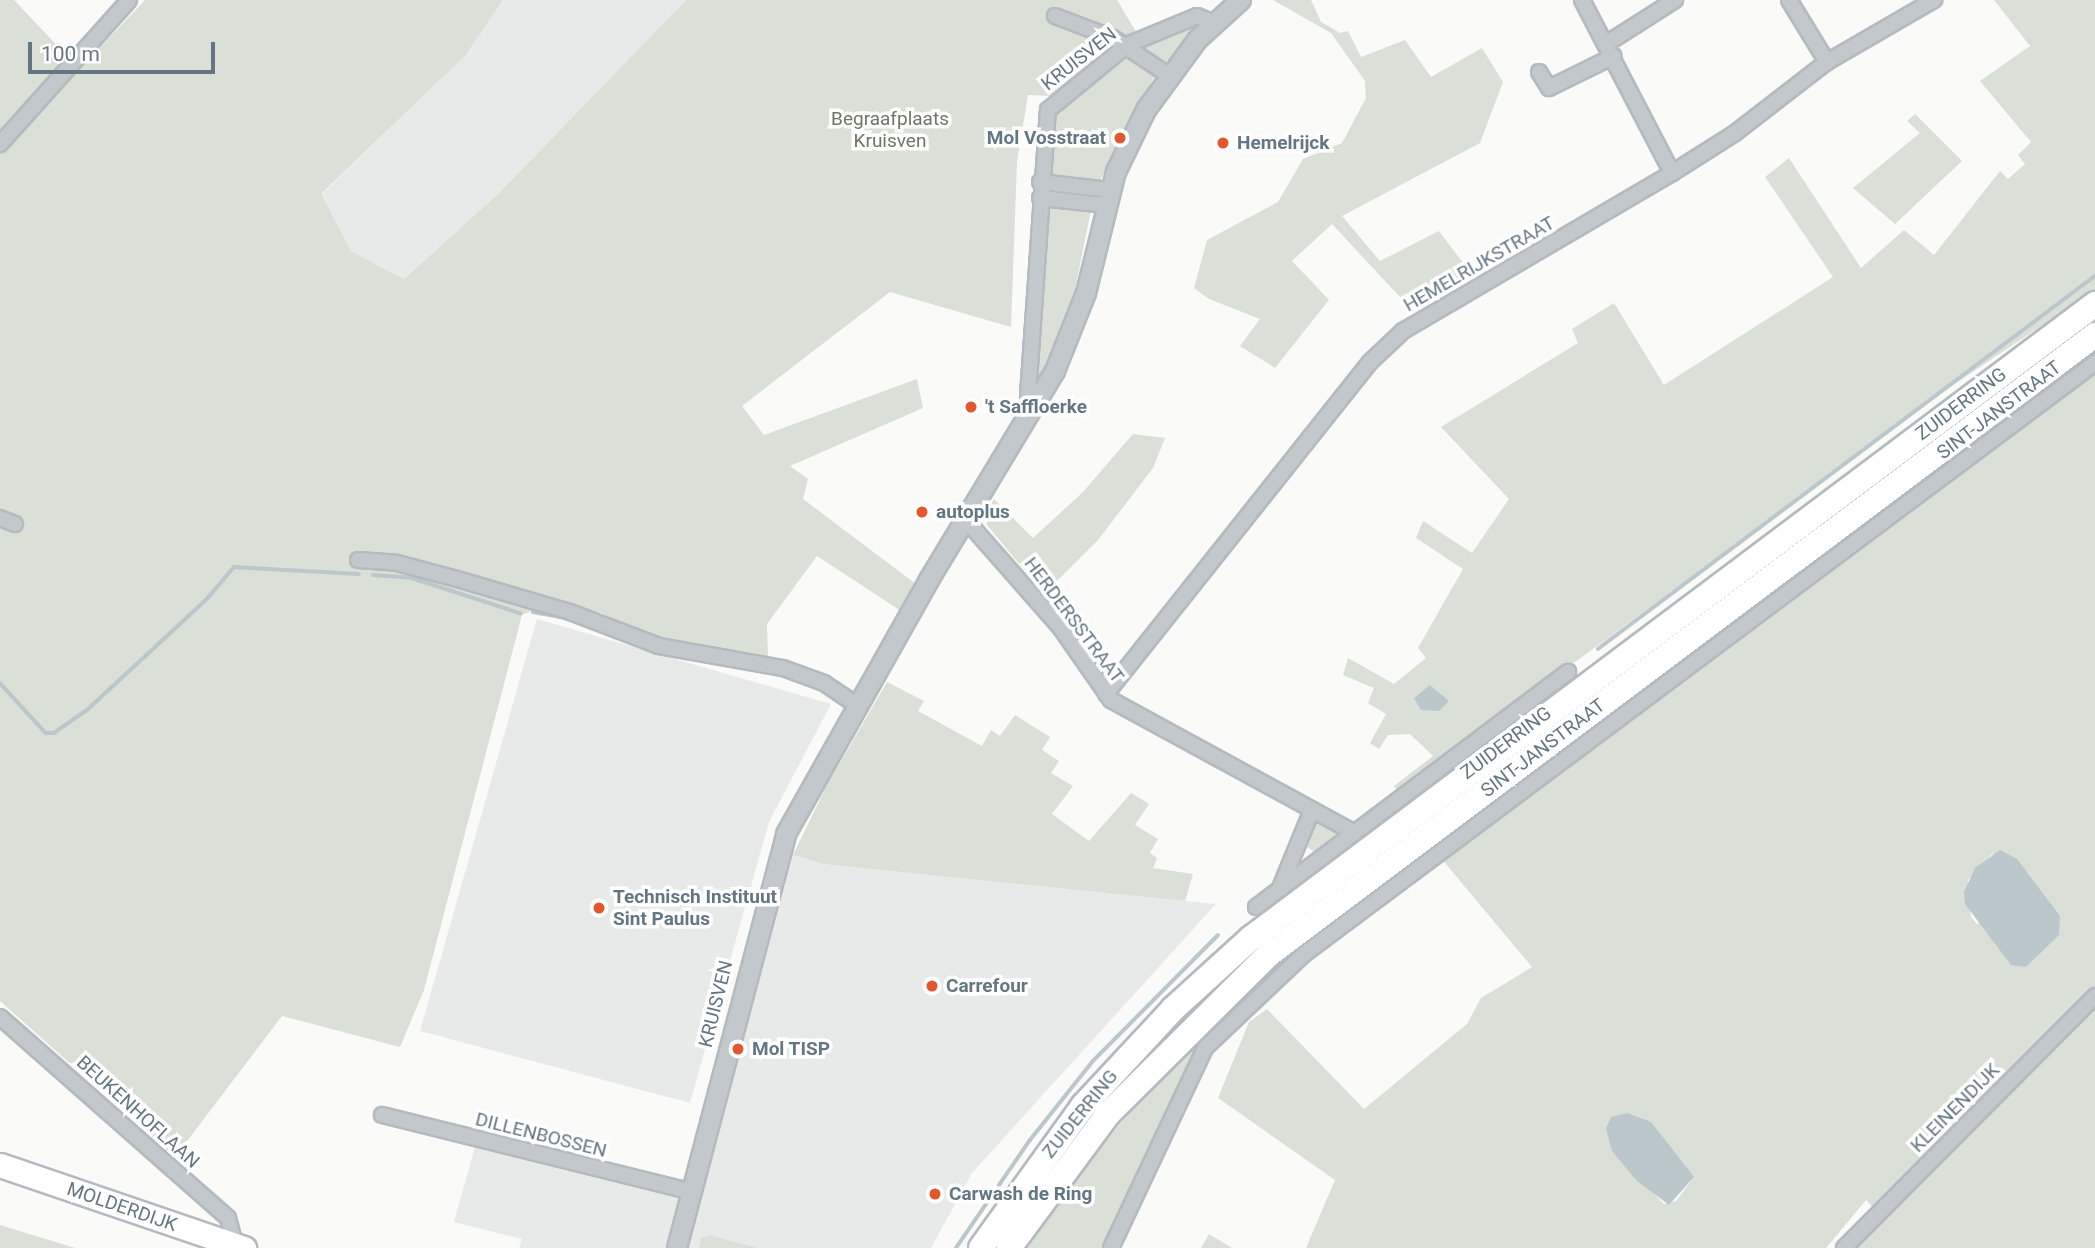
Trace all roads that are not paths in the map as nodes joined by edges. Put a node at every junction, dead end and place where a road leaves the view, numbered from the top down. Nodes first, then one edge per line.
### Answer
1 (129, 0) edge
2 (1241, 0) edge
3 (1582, 0) edge
4 (1675, 0) edge
5 (1789, 0) edge
6 (1934, 0) edge
7 (1055, 16) dead end
8 (1214, 23) junction
9 (1127, 45) junction
10 (1610, 50) junction
11 (1827, 62) junction
12 (1539, 72) dead end
13 (1168, 75) junction
14 (0, 144) edge
15 (1672, 173) junction
16 (1040, 182) junction
17 (1040, 198) junction
18 (1107, 198) junction
19 (2095, 304) edge
20 (2095, 335) edge
21 (2095, 363) edge
22 (1034, 409) junction
23 (0, 518) edge
24 (965, 519) junction
25 (15, 524) dead end
26 (358, 560) dead end
27 (1568, 672) dead end
28 (1106, 694) junction
29 (857, 705) junction
30 (1312, 810) junction
31 (1353, 832) junction
32 (1280, 887) junction
33 (1256, 907) dead end
34 (2095, 996) edge
35 (0, 1017) edge
36 (382, 1115) dead end
37 (0, 1165) edge
38 (690, 1191) junction
39 (240, 1246) edge
40 (677, 1248) edge
41 (981, 1248) edge
42 (1009, 1248) edge
43 (1111, 1248) edge
44 (1844, 1248) edge

1 - 14 street
2 - 8 street
3 - 10 street
4 - 10 street
5 - 11 street
6 - 11 street, HEMELRIJKSTRAAT
7 - 9 street
8 - 9 street, KRUISVEN
8 - 13 street, KRUISVEN
9 - 13 street
9 - 16 street, KRUISVEN
10 - 12 street
10 - 15 street
11 - 15 street, HEMELRIJKSTRAAT
13 - 18 street, KRUISVEN
15 - 28 street, HEMELRIJKSTRAAT
16 - 17 street, KRUISVEN
16 - 18 street
17 - 18 street
17 - 22 street, KRUISVEN
18 - 22 street, KRUISVEN
19 - 41 highway, ZUIDERRING
20 - 42 highway, ZUIDERRING
21 - 43 street, SINT-JANSTRAAT
22 - 24 street, KRUISVEN
23 - 25 street
24 - 28 street, HERDERSSTRAAT
24 - 29 street, KRUISVEN
26 - 29 street
27 - 31 street
28 - 30 street, HERDERSSTRAAT
29 - 38 street, KRUISVEN
30 - 31 street, HERDERSSTRAAT
30 - 32 street
31 - 32 street
32 - 33 street
34 - 44 street, KLEINENDIJK
35 - 39 street, BEUKENHOFLAAN
36 - 38 street, DILLENBOSSEN
37 - 39 main road, MOLDERDIJK
38 - 40 street, KRUISVEN

